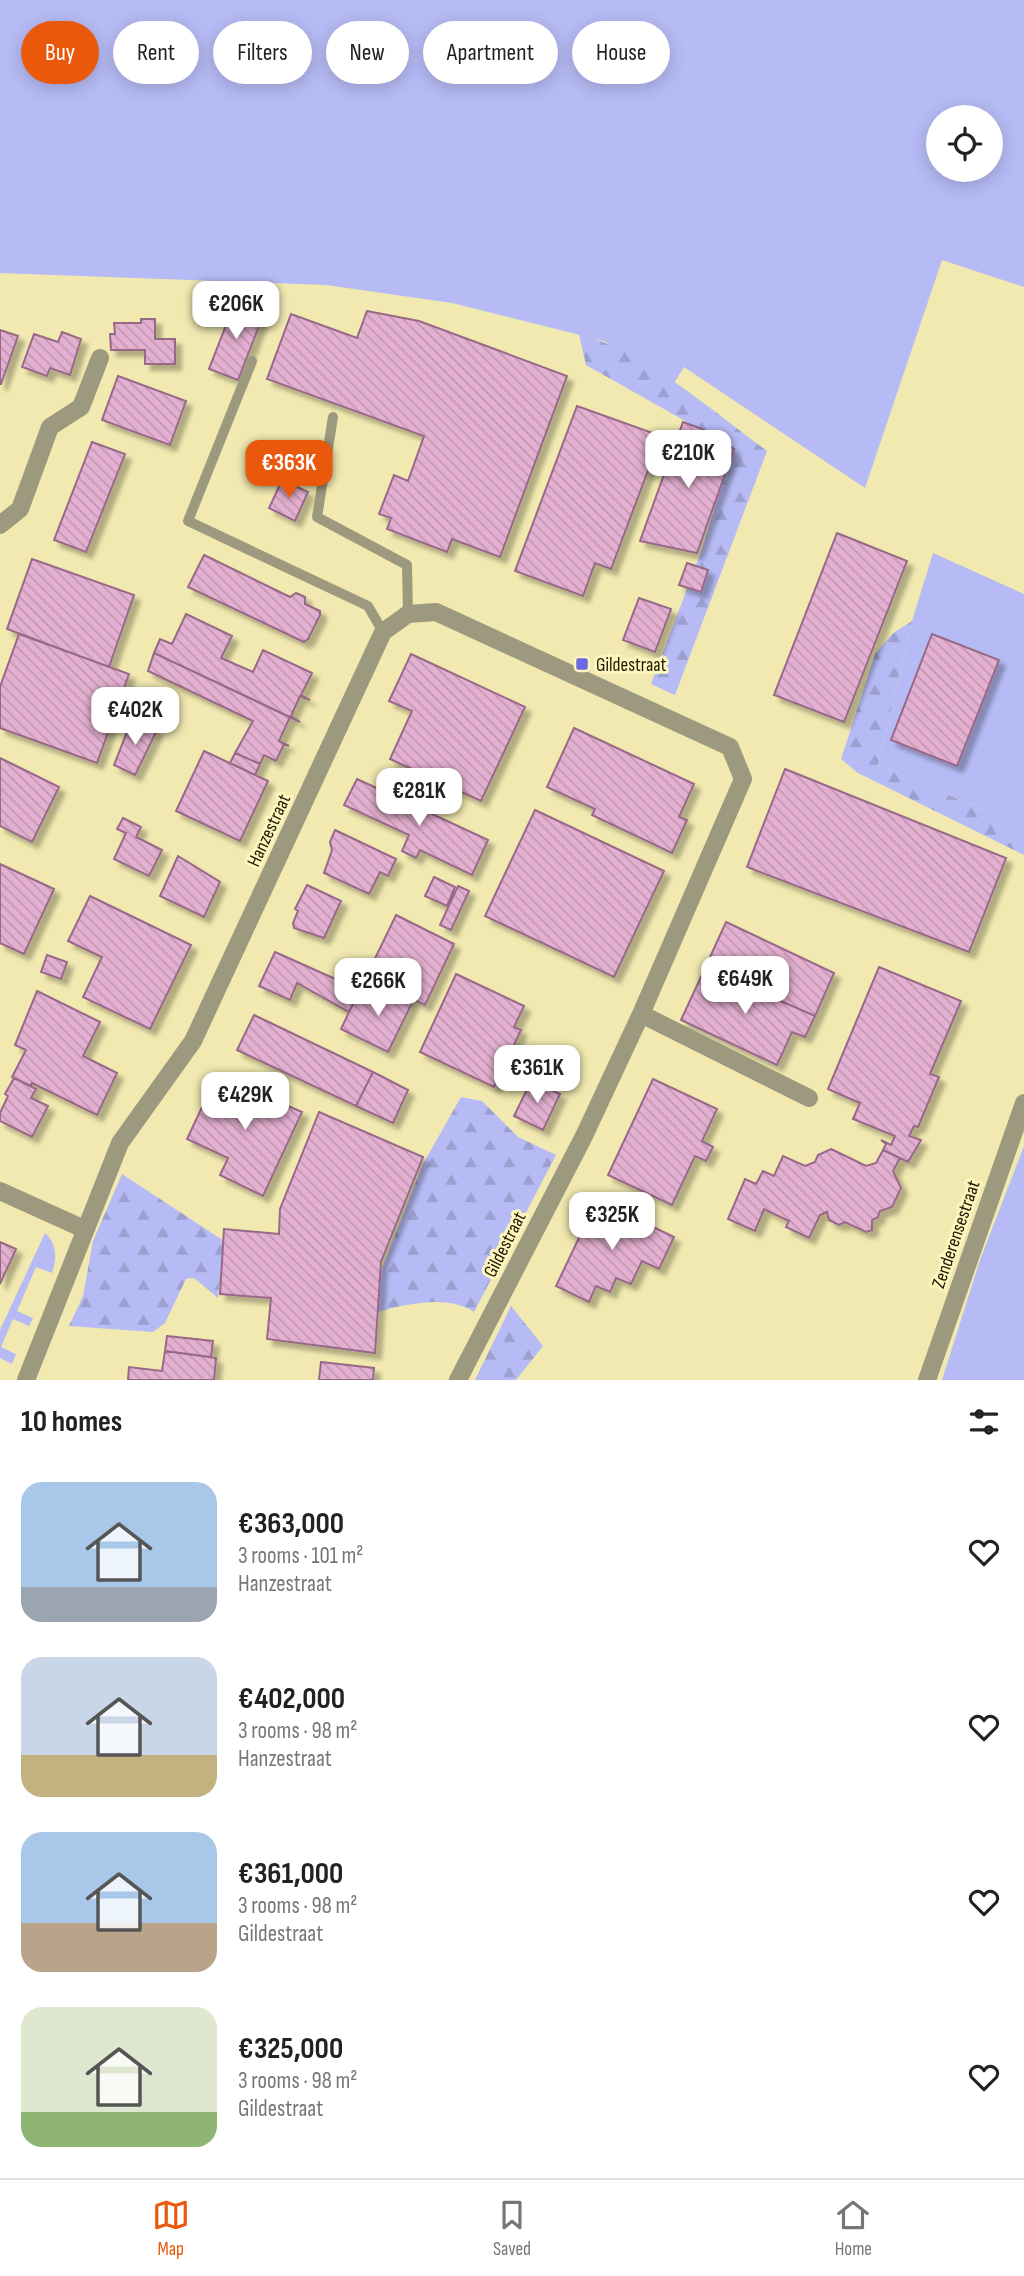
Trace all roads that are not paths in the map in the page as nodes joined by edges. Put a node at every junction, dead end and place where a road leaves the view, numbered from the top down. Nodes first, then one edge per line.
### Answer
1 (100, 358) dead end
2 (252, 362) dead end
3 (333, 417) dead end
4 (0, 525) edge
5 (408, 614) junction
6 (383, 632) junction
7 (641, 1014) junction
8 (809, 1098) dead end
9 (1024, 1103) edge
10 (0, 1191) edge
11 (84, 1229) junction
12 (26, 1380) edge
13 (458, 1380) edge
14 (927, 1380) edge

1 - 4 street
2 - 6 lane
3 - 5 lane
5 - 6 street, Hanzestraat
5 - 7 street, Gildestraat
6 - 11 street, Hanzestraat
7 - 8 street
7 - 13 street, Gildestraat
9 - 14 street, Zenderensestraat
10 - 11 street
11 - 12 street, Hanzestraat

